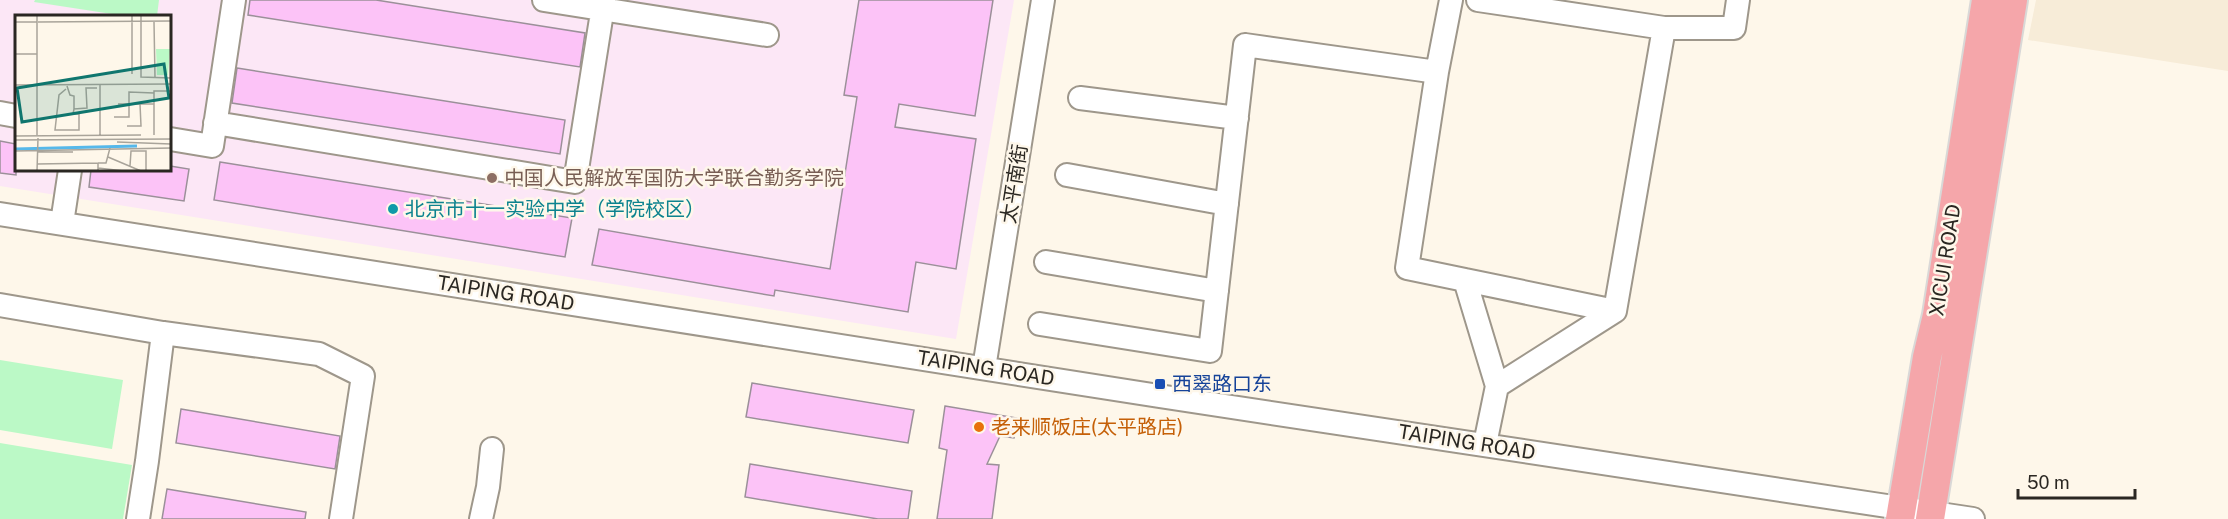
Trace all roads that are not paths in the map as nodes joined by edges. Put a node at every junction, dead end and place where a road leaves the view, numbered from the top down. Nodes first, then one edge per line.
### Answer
1 (234, 0) edge
2 (544, 0) edge
3 (1044, 0) edge
4 (1451, 0) edge
5 (1478, 0) edge
6 (1738, 0) edge
7 (1986, 0) edge
8 (2013, 0) edge
9 (603, 5) edge
10 (1664, 28) junction
11 (767, 34) dead end
12 (1437, 72) junction
13 (1080, 98) dead end
14 (0, 113) edge
15 (15, 116) edge
16 (1237, 118) junction
17 (215, 123) junction
18 (171, 139) edge
19 (70, 171) edge
20 (1067, 175) dead end
21 (1227, 204) junction
22 (0, 214) edge
23 (62, 223) junction
24 (1046, 262) dead end
25 (1465, 280) junction
26 (1217, 291) junction
27 (0, 305) edge
28 (1615, 311) junction
29 (1040, 324) dead end
30 (163, 333) junction
31 (984, 368) junction
32 (1497, 386) junction
33 (1485, 444) junction
34 (492, 449) dead end
35 (1899, 515) edge
36 (1932, 517) edge
37 (138, 519) edge
38 (341, 519) edge
39 (481, 519) edge
40 (1973, 519) edge

1 - 17 street
2 - 9 street
3 - 31 street, 太平南街
4 - 12 street
5 - 10 street
6 - 10 street
7 - 35 main road, XICUI ROAD
8 - 36 main road, XICUI ROAD
9 - 11 street
9 - 17 street
10 - 28 street
12 - 16 street
12 - 25 street
13 - 16 street
14 - 15 street
16 - 21 street
17 - 18 street
19 - 23 street
20 - 21 street
21 - 26 street
22 - 23 street, TAIPING ROAD
23 - 31 street, TAIPING ROAD
24 - 26 street
25 - 28 street
25 - 32 street
26 - 29 street
27 - 30 street
28 - 32 street
30 - 37 street
30 - 38 street
31 - 33 street, TAIPING ROAD
32 - 33 street
33 - 35 street, TAIPING ROAD
34 - 39 street
35 - 36 street, TAIPING ROAD
36 - 40 street, TAIPING ROAD

